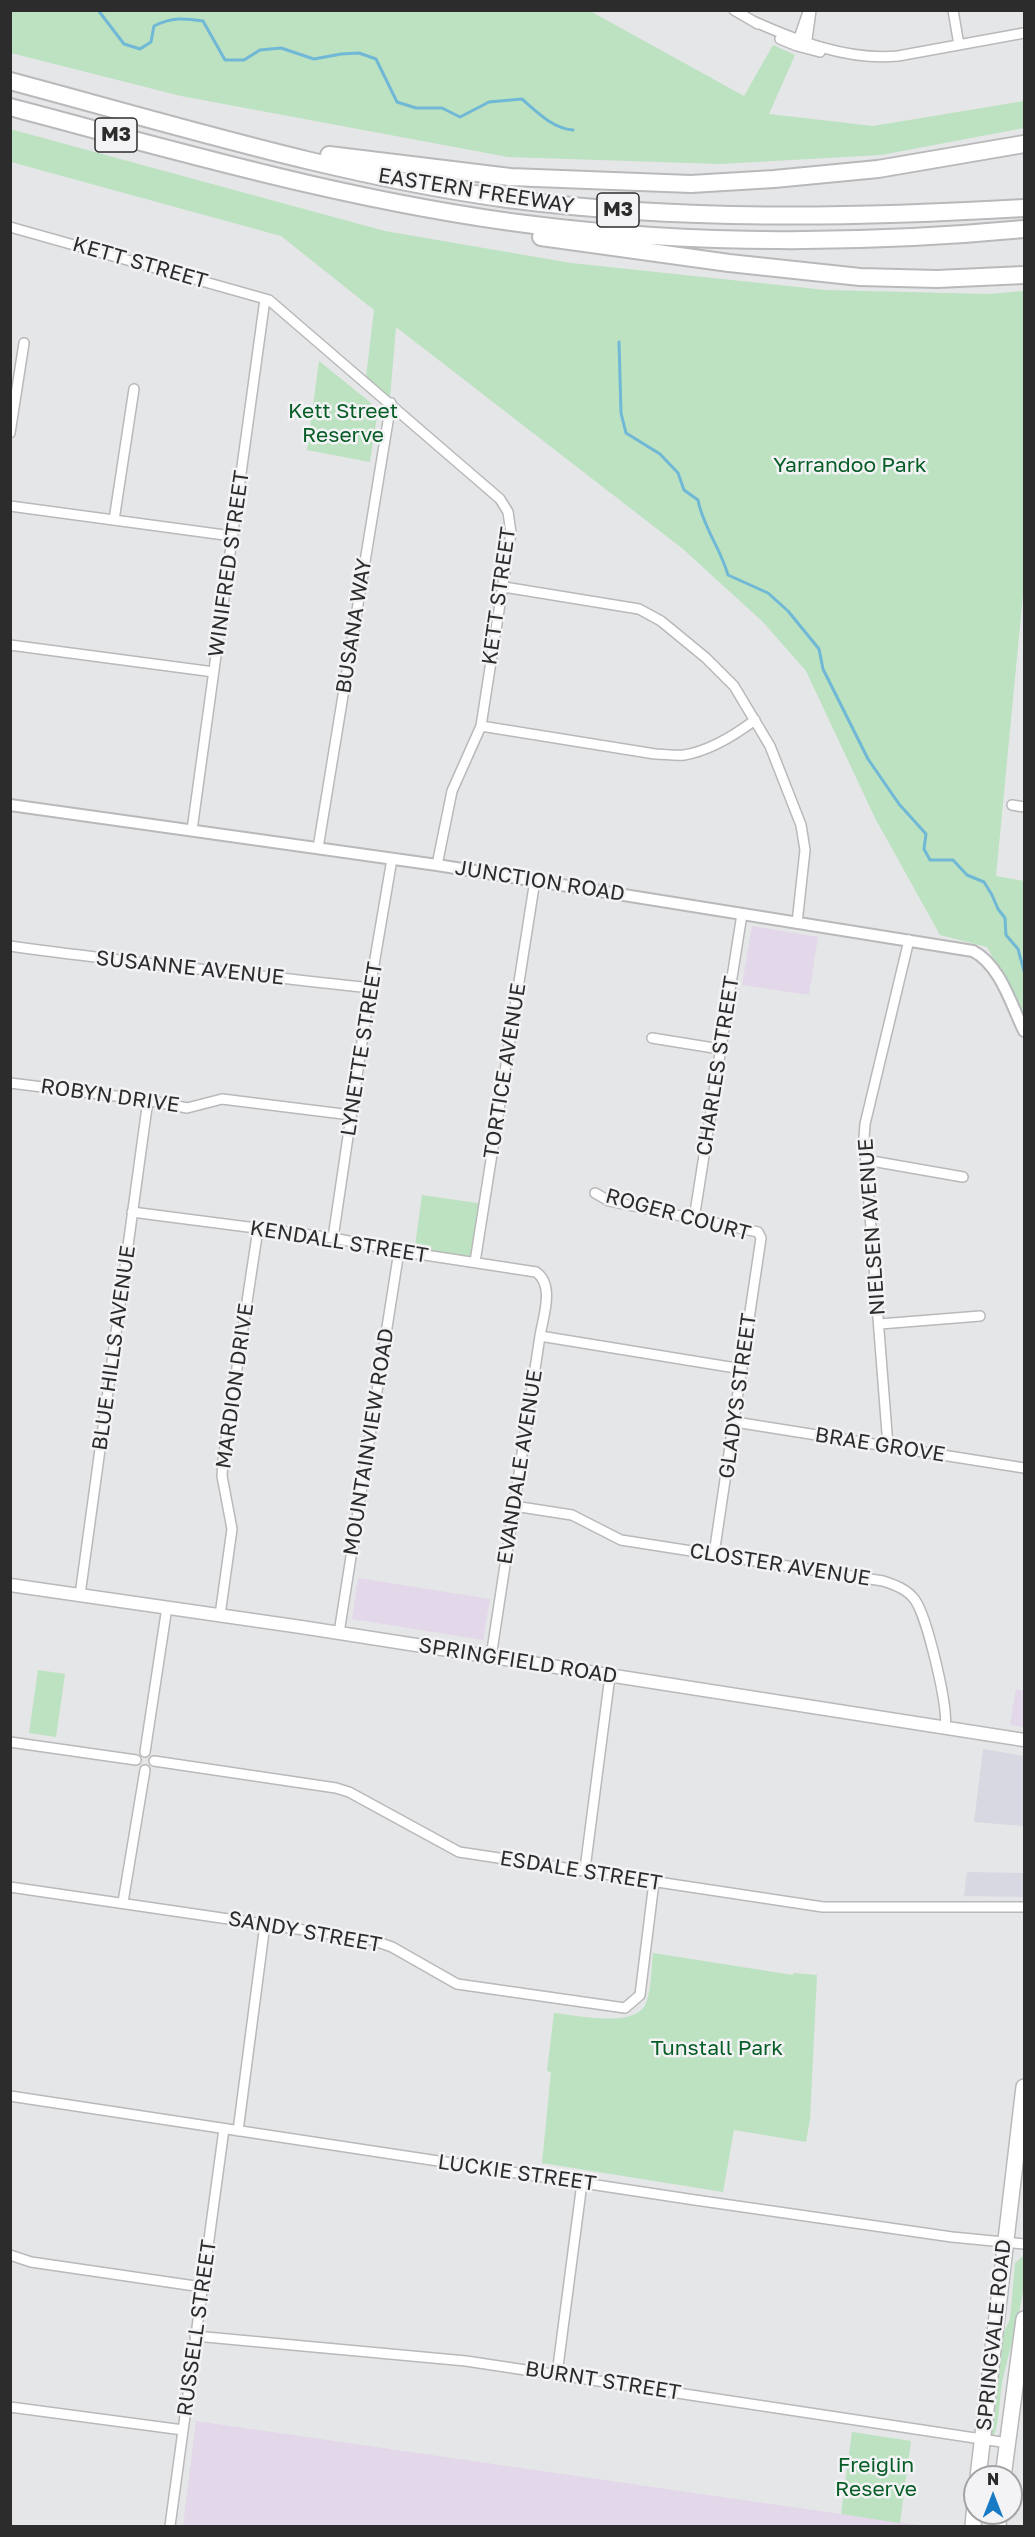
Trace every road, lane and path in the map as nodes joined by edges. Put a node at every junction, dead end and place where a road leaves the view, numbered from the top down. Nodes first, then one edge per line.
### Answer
1 (734, 10) edge
2 (810, 10) edge
3 (953, 10) edge
4 (1024, 33) edge
5 (802, 45) junction
6 (959, 45) junction
7 (10, 81) edge
8 (10, 107) edge
9 (219, 137) junction
10 (1024, 144) edge
11 (222, 164) junction
12 (1024, 208) edge
13 (10, 227) edge
14 (1024, 230) edge
15 (1024, 275) edge
16 (264, 298) junction
17 (24, 344) dead end
18 (134, 389) dead end
19 (391, 403) junction
20 (10, 433) edge
21 (10, 506) edge
22 (114, 520) junction
23 (232, 536) junction
24 (504, 587) junction
25 (10, 645) edge
26 (214, 672) junction
27 (755, 720) junction
28 (480, 726) junction
29 (10, 805) edge
30 (1012, 805) dead end
31 (1024, 807) edge
32 (192, 830) junction
33 (318, 848) junction
34 (392, 859) junction
35 (437, 865) junction
36 (535, 880) junction
37 (742, 914) junction
38 (797, 923) junction
39 (909, 940) junction
40 (10, 946) edge
41 (370, 988) junction
42 (1024, 1031) edge
43 (652, 1038) dead end
44 (720, 1049) junction
45 (10, 1083) edge
46 (148, 1100) junction
47 (351, 1115) junction
48 (866, 1160) junction
49 (963, 1177) dead end
50 (595, 1192) dead end
51 (132, 1212) junction
52 (694, 1219) junction
53 (258, 1229) junction
54 (761, 1238) joint
55 (333, 1239) junction
56 (399, 1251) junction
57 (475, 1262) junction
58 (544, 1277) joint
59 (980, 1316) dead end
60 (880, 1324) junction
61 (540, 1336) junction
62 (741, 1369) junction
63 (735, 1422) junction
64 (888, 1446) junction
65 (1024, 1468) edge
66 (514, 1506) junction
67 (714, 1554) junction
68 (10, 1585) edge
69 (80, 1595) junction
70 (167, 1607) junction
71 (220, 1615) junction
72 (339, 1633) junction
73 (490, 1657) junction
74 (610, 1676) junction
75 (945, 1728) junction
76 (1024, 1740) edge
77 (10, 1742) edge
78 (145, 1752) junction
79 (136, 1760) junction
80 (154, 1761) junction
81 (145, 1770) junction
82 (585, 1869) junction
83 (654, 1882) junction
84 (10, 1887) edge
85 (123, 1902) junction
86 (1024, 1907) edge
87 (265, 1924) junction
88 (1024, 2087) edge
89 (10, 2096) edge
90 (1023, 2113) edge
91 (224, 2128) junction
92 (238, 2131) junction
93 (582, 2183) junction
94 (1004, 2242) junction
95 (1024, 2244) edge
96 (10, 2255) edge
97 (202, 2287) junction
98 (1024, 2319) edge
99 (195, 2336) junction
100 (557, 2374) junction
101 (10, 2407) edge
102 (183, 2430) junction
103 (982, 2440) junction
104 (1008, 2443) junction
105 (979, 2465) edge
106 (1005, 2465) edge
107 (170, 2526) edge

1 - 5 street
2 - 5 street
3 - 6 street
4 - 6 street
5 - 6 street
7 - 9 highway, EASTERN FREEWAY / M3
8 - 11 highway, EASTERN FREEWAY / M3
9 - 10 highway
9 - 12 highway, EASTERN FREEWAY / M3
11 - 14 highway, EASTERN FREEWAY / M3
11 - 15 highway
13 - 16 street, KETT STREET
16 - 19 street, KETT STREET
16 - 23 street, WINIFRED STREET
17 - 20 street
18 - 22 street
19 - 24 street, KETT STREET
19 - 33 street, BUSANA WAY
21 - 22 street
22 - 23 street
23 - 26 street, WINIFRED STREET
24 - 27 street
24 - 28 street, KETT STREET
25 - 26 street
26 - 32 street, WINIFRED STREET
27 - 28 street
27 - 38 street
28 - 35 street, KETT STREET
29 - 32 street, JUNCTION ROAD
30 - 31 street
32 - 33 street, JUNCTION ROAD
33 - 34 street, JUNCTION ROAD
34 - 35 street, JUNCTION ROAD
34 - 41 street, LYNETTE STREET
35 - 36 street, JUNCTION ROAD
36 - 37 street, JUNCTION ROAD
36 - 57 street, TORTICE AVENUE
37 - 38 street, JUNCTION ROAD
37 - 44 street, CHARLES STREET
38 - 39 street, JUNCTION ROAD
39 - 42 street, JUNCTION ROAD
39 - 48 street, NIELSEN AVENUE
40 - 41 street, SUSANNE AVENUE
41 - 47 street, LYNETTE STREET
43 - 44 street
44 - 52 street, CHARLES STREET
45 - 46 street, ROBYN DRIVE
46 - 47 street, ROBYN DRIVE
46 - 51 street, BLUE HILLS AVENUE
47 - 55 street, LYNETTE STREET
48 - 49 street
48 - 60 street, NIELSEN AVENUE
50 - 52 street, ROGER COURT
51 - 53 street, KENDALL STREET
51 - 69 street, BLUE HILLS AVENUE
52 - 54 street, ROGER COURT
53 - 55 street, KENDALL STREET
53 - 71 street, MARDION DRIVE
54 - 62 street, GLADYS STREET
55 - 56 street, KENDALL STREET
56 - 57 street, KENDALL STREET
56 - 72 street, MOUNTAINVIEW ROAD
57 - 58 street, KENDALL STREET
58 - 61 street, EVANDALE AVENUE
59 - 60 street
60 - 64 street, NIELSEN AVENUE
61 - 62 street
61 - 66 street, EVANDALE AVENUE
62 - 63 street, GLADYS STREET
63 - 64 street, BRAE GROVE
63 - 67 street, GLADYS STREET
64 - 65 street, BRAE GROVE
66 - 67 street, CLOSTER AVENUE
66 - 73 street, EVANDALE AVENUE
67 - 75 street, CLOSTER AVENUE
68 - 69 main road, SPRINGFIELD ROAD
69 - 70 main road, SPRINGFIELD ROAD
70 - 71 main road, SPRINGFIELD ROAD
70 - 78 street
71 - 72 main road, SPRINGFIELD ROAD
72 - 73 main road, SPRINGFIELD ROAD
73 - 74 main road, SPRINGFIELD ROAD
74 - 75 main road, SPRINGFIELD ROAD
74 - 82 street
75 - 76 main road, SPRINGFIELD ROAD
77 - 79 street
78 - 79 street
78 - 80 street
79 - 81 street
80 - 81 street
80 - 82 street, ESDALE STREET
81 - 85 street
82 - 83 street, ESDALE STREET
83 - 86 street, ESDALE STREET
83 - 87 street, SANDY STREET
84 - 85 street, SANDY STREET
85 - 87 street, SANDY STREET
87 - 92 street
88 - 90 highway, SPRINGVALE ROAD
89 - 91 street, LUCKIE STREET
90 - 94 highway, SPRINGVALE ROAD
91 - 92 street, LUCKIE STREET
91 - 97 street, RUSSELL STREET
92 - 93 street, LUCKIE STREET
93 - 94 street, LUCKIE STREET
93 - 100 street
94 - 95 street, LUCKIE STREET
94 - 103 highway, SPRINGVALE ROAD
96 - 97 street
97 - 99 street, RUSSELL STREET
98 - 104 highway, SPRINGVALE ROAD
99 - 100 street, BURNT STREET
99 - 102 street, RUSSELL STREET
100 - 103 street, BURNT STREET
101 - 102 street
102 - 107 street, RUSSELL STREET
103 - 104 street, BURNT STREET
103 - 105 highway, SPRINGVALE ROAD
104 - 106 highway, SPRINGVALE ROAD

